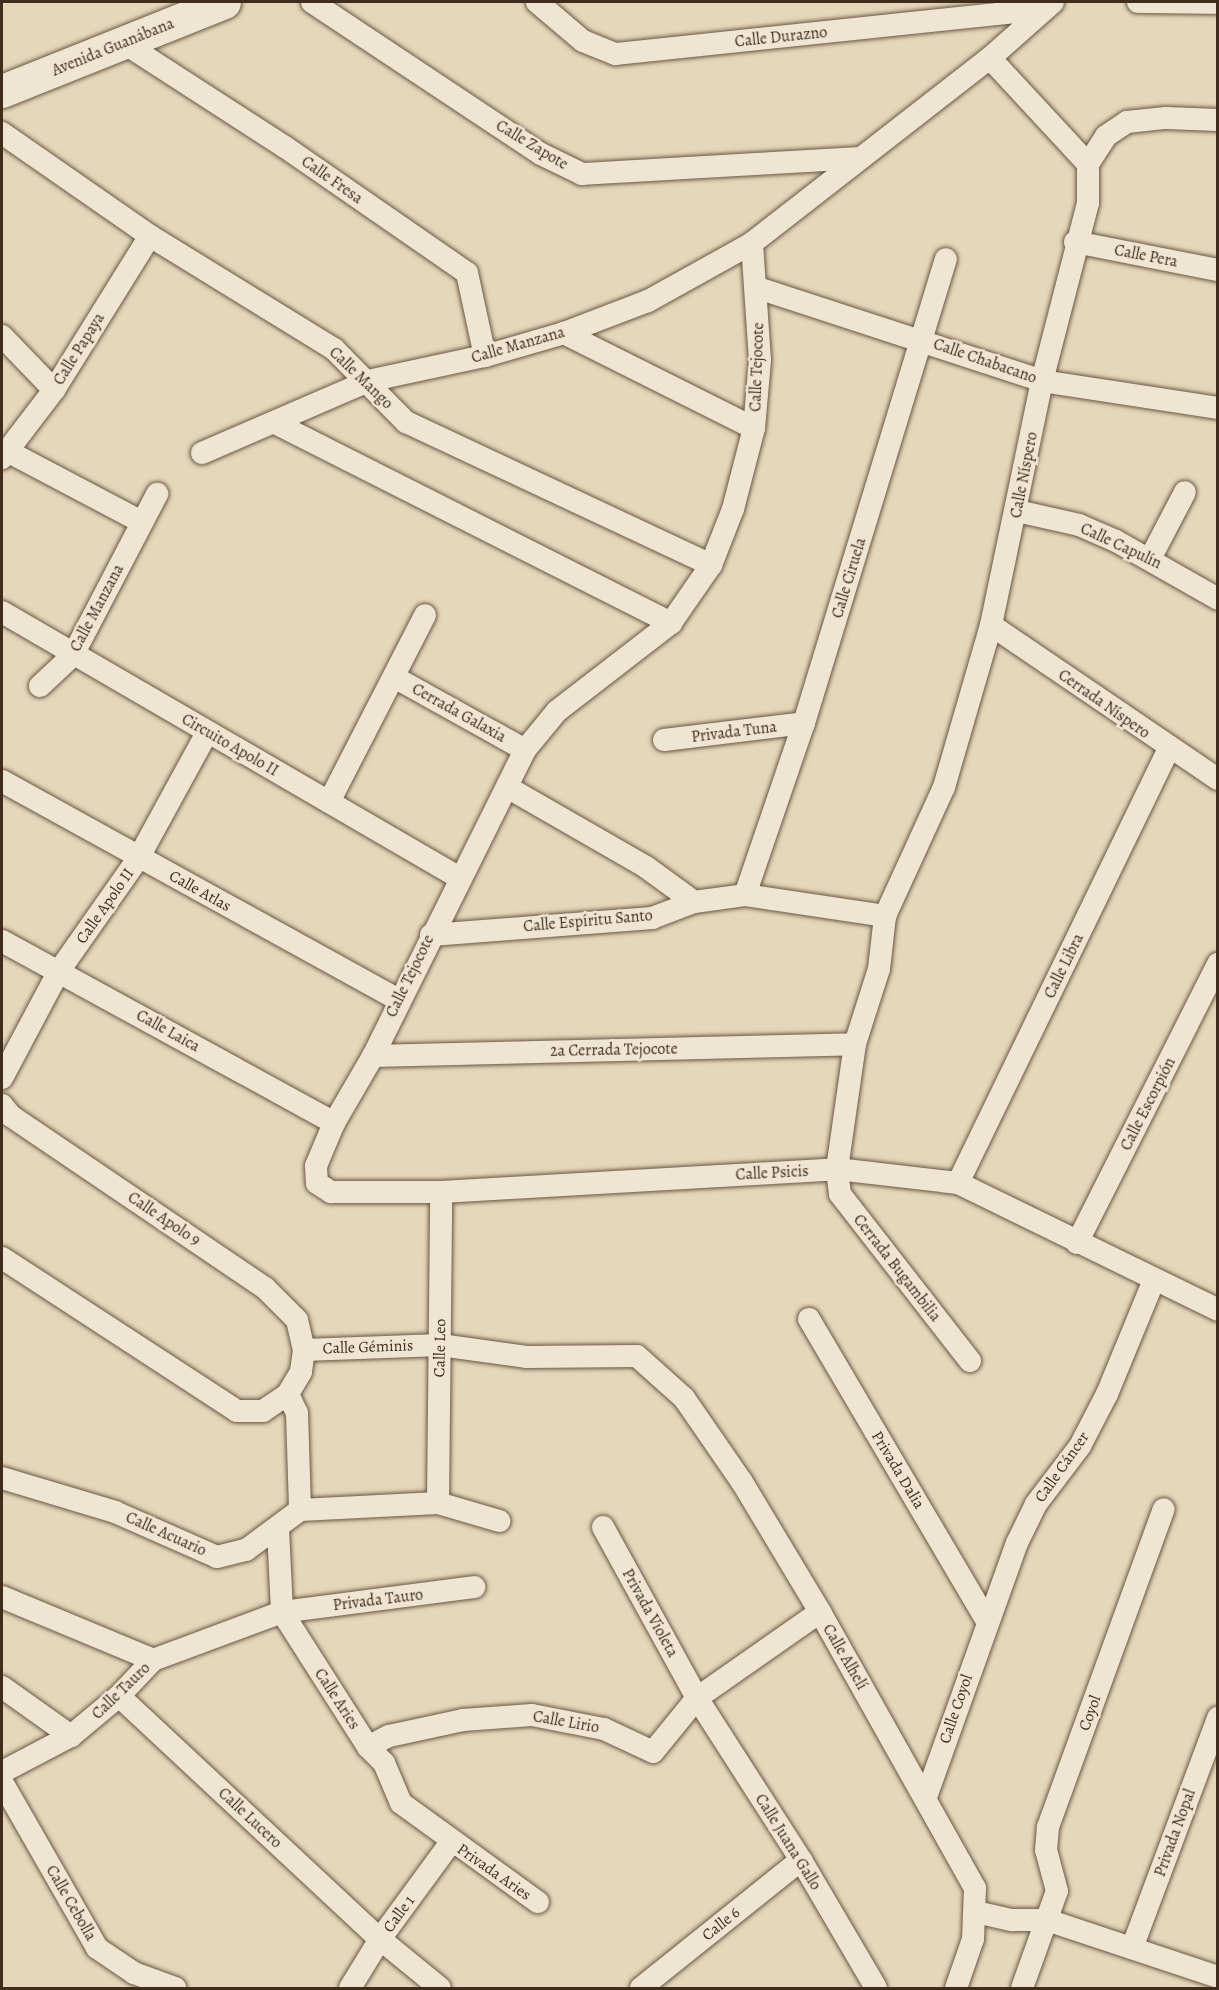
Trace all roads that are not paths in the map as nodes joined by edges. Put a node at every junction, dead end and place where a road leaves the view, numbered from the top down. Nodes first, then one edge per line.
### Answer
1 (224, 2) edge
2 (312, 2) edge
3 (537, 2) edge
4 (1138, 2) edge
5 (1218, 3) edge
6 (1047, 5) edge
7 (124, 43) junction
8 (990, 58) junction
9 (2, 91) edge
10 (1218, 120) edge
11 (2, 133) edge
12 (858, 158) junction
13 (1088, 164) junction
14 (150, 236) junction
15 (1076, 242) junction
16 (752, 243) junction
17 (946, 259) dead end
18 (1218, 270) edge
19 (758, 288) junction
20 (564, 333) junction
21 (2, 336) edge
22 (922, 339) junction
23 (485, 356) junction
24 (368, 381) junction
25 (1042, 381) junction
26 (54, 390) junction
27 (1218, 408) edge
28 (274, 423) junction
29 (754, 428) junction
30 (202, 453) dead end
31 (5, 455) edge
32 (1185, 492) dead end
33 (156, 494) dead end
34 (1017, 511) junction
35 (142, 522) junction
36 (1151, 557) junction
37 (711, 565) junction
38 (1218, 599) edge
39 (2, 612) edge
40 (425, 615) dead end
41 (671, 623) junction
42 (992, 625) junction
43 (73, 655) junction
44 (394, 677) junction
45 (40, 686) dead end
46 (804, 723) junction
47 (207, 733) junction
48 (664, 740) dead end
49 (1169, 749) junction
50 (525, 750) junction
51 (1218, 779) edge
52 (2, 781) edge
53 (507, 787) junction
54 (329, 802) junction
55 (139, 857) junction
56 (459, 878) junction
57 (745, 896) junction
58 (694, 902) junction
59 (885, 916) junction
60 (431, 935) junction
61 (2, 941) edge
62 (1218, 964) edge
63 (59, 970) junction
64 (398, 1000) junction
65 (1209, 1003) edge
66 (855, 1044) junction
67 (373, 1056) junction
68 (2, 1078) edge
69 (2, 1105) edge
70 (334, 1123) junction
71 (316, 1166) joint
72 (837, 1169) junction
73 (958, 1183) junction
74 (441, 1192) junction
75 (1077, 1243) junction
76 (2, 1257) edge
77 (1154, 1280) junction
78 (1218, 1310) edge
79 (809, 1319) dead end
80 (440, 1345) junction
81 (304, 1350) junction
82 (637, 1356) joint
83 (970, 1361) dead end
84 (288, 1394) junction
85 (2, 1478) edge
86 (438, 1503) junction
87 (1164, 1509) dead end
88 (300, 1510) junction
89 (499, 1521) dead end
90 (603, 1527) dead end
91 (278, 1529) junction
92 (474, 1587) dead end
93 (2, 1597) edge
94 (282, 1612) junction
95 (820, 1612) junction
96 (987, 1621) junction
97 (153, 1660) junction
98 (2, 1687) edge
99 (119, 1696) junction
100 (697, 1698) junction
101 (1218, 1718) edge
102 (71, 1736) junction
103 (368, 1747) junction
104 (2, 1772) edge
105 (2, 1782) edge
106 (926, 1797) junction
107 (451, 1842) junction
108 (801, 1860) junction
109 (538, 1902) dead end
110 (976, 1912) junction
111 (1047, 1920) junction
112 (380, 1939) junction
113 (1132, 1948) junction
114 (1218, 1977) edge
115 (175, 1989) edge
116 (350, 1989) edge
117 (440, 1989) edge
118 (641, 1989) edge
119 (876, 1989) edge
120 (956, 1989) edge
121 (1022, 1989) edge

1 - 7 street, Avenida Guanábana
2 - 12 street, Calle Zapote
3 - 6 street, Calle Durazno
4 - 5 street
6 - 8 street
7 - 9 street, Avenida Guanábana
7 - 23 street, Calle Fresa
8 - 12 street
8 - 13 street
10 - 13 street
11 - 14 street, Calle Mango
12 - 16 street
13 - 15 street, Calle Níspero
14 - 24 street, Calle Mango
14 - 26 street, Calle Papaya
15 - 18 street, Calle Pera
15 - 25 street, Calle Níspero
16 - 19 street, Calle Tejocote
16 - 20 street, Calle Manzana
17 - 22 street, Calle Ciruela
19 - 22 street, Calle Chabacano
19 - 29 street, Calle Tejocote
20 - 23 street, Calle Manzana
20 - 29 street
21 - 26 street
22 - 25 street, Calle Chabacano
22 - 46 street, Calle Ciruela
23 - 24 street, Calle Manzana
24 - 28 street, Calle Manzana
24 - 37 street, Calle Mango
25 - 27 street, Calle Chabacano
25 - 34 street, Calle Níspero
26 - 31 street, Calle Papaya
28 - 30 street, Calle Manzana
28 - 41 street
29 - 37 street, Calle Tejocote
31 - 35 street
32 - 36 street
33 - 35 street, Calle Manzana
34 - 36 street, Calle Capulín
34 - 42 street, Calle Níspero
35 - 43 street, Calle Manzana
36 - 38 street, Calle Capulín
37 - 41 street, Calle Tejocote
39 - 43 street, Circuito Apolo II
40 - 44 street, Cerrada Galaxia
41 - 50 street, Calle Tejocote
42 - 49 street, Cerrada Níspero
42 - 59 street, Calle Níspero
43 - 45 street, Calle Manzana
43 - 47 street, Circuito Apolo II
44 - 50 street, Cerrada Galaxia
44 - 54 street, Cerrada Galaxia
46 - 48 street, Privada Tuna
46 - 57 street, Calle Ciruela
47 - 54 street, Circuito Apolo II
47 - 55 street, Calle Apolo II
49 - 51 street, Cerrada Níspero
49 - 73 street, Calle Libra
50 - 53 street, Calle Tejocote
52 - 55 street, Calle Atlas
53 - 56 street, Calle Tejocote
53 - 58 street
54 - 56 street, Circuito Apolo II
55 - 63 street, Calle Apolo II
55 - 64 street, Calle Atlas
56 - 60 street, Calle Tejocote
57 - 58 street, Calle Espíritu Santo
57 - 59 street, Calle Espíritu Santo
58 - 60 street, Calle Espíritu Santo
59 - 66 street, Calle Níspero
60 - 64 street, Calle Tejocote
61 - 63 street, Calle Laica
62 - 65 street, Calle Escorpión
63 - 68 street, Calle Apolo II
63 - 70 street, Calle Laica
64 - 67 street, Calle Tejocote
65 - 75 street, Calle Escorpión
66 - 67 street, 2a Cerrada Tejocote
66 - 72 street, Cerrada Bugambilia
67 - 70 street, Calle Tejocote
69 - 81 street, Calle Apolo 9
70 - 71 street, Calle Tejocote
71 - 74 street, Calle Psicis
72 - 73 street, Calle Psicis
72 - 74 street, Calle Psicis
72 - 83 street, Cerrada Bugambilia
73 - 75 street, Calle Psicis
74 - 80 street, Calle Leo
75 - 77 street, Calle Psicis
76 - 84 street, Calle Géminis
77 - 78 street, Calle Psicis
77 - 96 street, Calle Cáncer
79 - 96 street, Privada Dalia
80 - 81 street, Calle Géminis
80 - 82 street, Calle Géminis
80 - 86 street, Calle Leo
81 - 84 street, Calle Géminis
82 - 95 street, Calle Alhelí
84 - 88 street
85 - 91 street, Calle Acuario
86 - 88 street
86 - 89 street
87 - 111 street, Coyol
88 - 91 street, Calle Acuario
90 - 100 street, Privada Violeta
91 - 94 street, Calle Aries
92 - 94 street, Privada Tauro
93 - 97 street
94 - 97 street, Calle Tauro
94 - 103 street, Calle Aries
95 - 100 street, Calle Lirio
95 - 106 street, Calle Alhelí
96 - 106 street, Calle Coyol
97 - 99 street, Calle Tauro
98 - 102 street
99 - 102 street, Calle Tauro
99 - 112 street, Calle Lucero
100 - 103 street, Calle Lirio
100 - 108 street, Calle Juana Gallo
101 - 113 street, Privada Nopal
102 - 104 street, Calle Tauro
103 - 107 street, Calle Aries
105 - 115 street, Calle Cebolla
106 - 110 street, Calle Alhelí
107 - 109 street, Privada Aries
107 - 112 street, Calle 1
108 - 118 street, Calle 6
108 - 119 street, Calle Juana Gallo
110 - 111 street
110 - 120 street, Calle Alhelí
111 - 113 street
111 - 121 street
112 - 116 street, Calle 1
112 - 117 street, Calle Lucero
113 - 114 street

